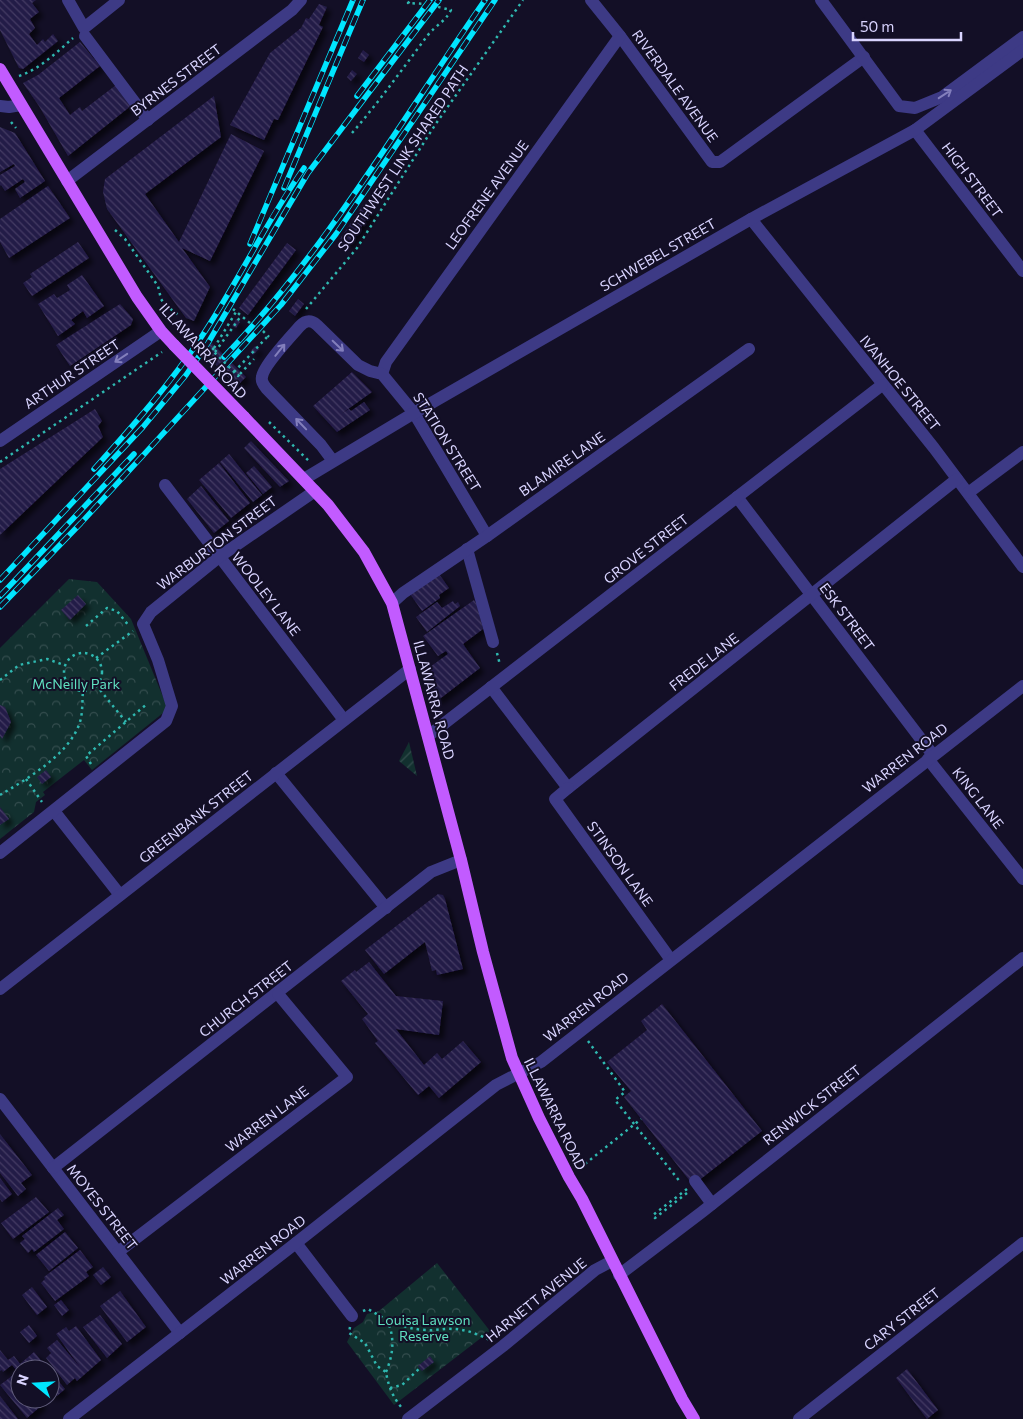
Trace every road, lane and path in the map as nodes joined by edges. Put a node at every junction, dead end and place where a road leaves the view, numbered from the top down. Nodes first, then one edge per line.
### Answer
1 (68, 0) edge
2 (119, 0) edge
3 (302, 0) edge
4 (410, 0) edge
5 (523, 0) edge
6 (591, 0) edge
7 (821, 0) edge
8 (84, 32) junction
9 (620, 36) junction
10 (1023, 37) edge
11 (1023, 50) edge
12 (864, 57) junction
13 (0, 69) edge
14 (18, 76) dead end
15 (21, 105) junction
16 (0, 106) edge
17 (148, 120) junction
18 (11, 122) dead end
19 (16, 128) dead end
20 (915, 130) junction
21 (352, 133) dead end
22 (66, 181) junction
23 (751, 219) junction
24 (115, 230) dead end
25 (1023, 271) edge
26 (165, 304) junction
27 (160, 309) dead end
28 (233, 309) dead end
29 (236, 312) junction
30 (180, 316) dead end
31 (241, 316) junction
32 (250, 323) dead end
33 (300, 326) junction
34 (161, 331) junction
35 (263, 331) dead end
36 (268, 336) junction
37 (273, 340) dead end
38 (171, 349) junction
39 (749, 349) dead end
40 (215, 352) junction
41 (226, 364) junction
42 (219, 371) dead end
43 (234, 372) junction
44 (240, 374) dead end
45 (382, 374) junction
46 (882, 385) junction
47 (414, 413) junction
48 (268, 421) dead end
49 (0, 441) edge
50 (1023, 452) edge
51 (333, 461) junction
52 (0, 462) edge
53 (311, 463) dead end
54 (304, 479) junction
55 (957, 479) junction
56 (165, 485) dead end
57 (315, 491) junction
58 (968, 492) junction
59 (737, 497) junction
60 (487, 536) junction
61 (467, 549) junction
62 (219, 557) junction
63 (1023, 567) edge
64 (812, 595) junction
65 (392, 603) junction
66 (86, 626) dead end
67 (138, 628) junction
68 (493, 642) joint
69 (96, 658) junction
70 (65, 665) junction
71 (410, 669) junction
72 (504, 677) junction
73 (0, 680) edge
74 (96, 685) junction
75 (1023, 686) edge
76 (491, 687) junction
77 (83, 690) junction
78 (148, 703) dead end
79 (344, 720) junction
80 (126, 722) junction
81 (428, 736) junction
82 (931, 757) junction
83 (276, 773) junction
84 (98, 774) junction
85 (26, 779) junction
86 (568, 788) junction
87 (0, 795) edge
88 (52, 812) junction
89 (0, 853) edge
90 (461, 860) junction
91 (1023, 879) edge
92 (120, 895) junction
93 (386, 908) junction
94 (1023, 958) edge
95 (671, 960) junction
96 (0, 989) edge
97 (278, 994) junction
98 (581, 1030) junction
99 (518, 1074) junction
100 (0, 1099) edge
101 (641, 1119) dead end
102 (634, 1125) junction
103 (53, 1168) junction
104 (578, 1169) dead end
105 (693, 1185) joint
106 (712, 1204) junction
107 (296, 1243) junction
108 (1023, 1243) edge
109 (118, 1252) junction
110 (612, 1261) junction
111 (619, 1275) junction
112 (352, 1316) junction
113 (388, 1322) junction
114 (180, 1333) junction
115 (503, 1346) junction
116 (420, 1368) dead end
117 (386, 1372) junction
118 (390, 1388) junction
119 (410, 1418) edge
120 (69, 1419) edge
121 (694, 1419) edge
122 (799, 1419) edge

1 - 8 street
2 - 8 street
3 - 17 street, BYRNES STREET
4 - 21 path
5 - 33 path, SOUTHWEST LINK SHARED PATH
6 - 9 street, RIVERDALE AVENUE
7 - 12 street
8 - 14 path
8 - 17 street
9 - 12 street, RIVERDALE AVENUE
9 - 45 street, LEOFRENE AVENUE
12 -> 10 street
11 - 20 street, SCHWEBEL STREET
13 - 15 main road, ILLAWARRA ROAD
15 - 16 street
15 - 22 main road, ILLAWARRA ROAD
17 - 22 street, BYRNES STREET
18 - 19 path
20 - 23 street, SCHWEBEL STREET
20 - 25 street, HIGH STREET
22 - 34 main road, ILLAWARRA ROAD
23 - 46 street, IVANHOE STREET
23 - 47 street, SCHWEBEL STREET
24 - 26 path
26 - 27 path
26 - 30 path
28 - 29 path
29 - 31 path
29 - 40 path, bridge
31 - 32 path
31 - 40 path
33 -> 45 street
51 -> 33 street
34 - 38 main road, ILLAWARRA ROAD
34 -> 49 street, ARTHUR STREET
35 - 36 path
36 - 37 path
36 - 43 path
38 - 52 path
38 - 54 main road, ILLAWARRA ROAD, bridge
39 - 60 street, BLAMIRE LANE
40 - 41 path, bridge
41 - 42 path
41 - 43 path, bridge
43 - 44 path, bridge
45 - 47 street, STATION STREET
46 - 55 street, IVANHOE STREET
46 - 59 street, GROVE STREET
47 - 51 street, SCHWEBEL STREET
47 - 60 street, STATION STREET
48 - 53 path
50 - 58 street
51 - 54 street, SCHWEBEL STREET
54 - 57 main road, ILLAWARRA ROAD
55 - 58 street, IVANHOE STREET
55 - 64 street, FREDE LANE
56 - 62 street, WOOLEY LANE
57 - 62 street, WARBURTON STREET
57 - 65 main road, ILLAWARRA ROAD
58 - 63 street, IVANHOE STREET
59 - 64 street, ESK STREET
59 - 72 street, GROVE STREET
60 - 61 street, BLAMIRE LANE
61 - 65 street, BLAMIRE LANE
61 - 68 street
62 - 67 street, WARBURTON STREET
62 - 79 street, WOOLEY LANE
64 - 82 street, ESK STREET
64 - 86 street, FREDE LANE
65 - 71 main road, ILLAWARRA ROAD
66 - 67 path
67 - 69 path
67 - 84 street
68 - 72 path
69 - 70 path
69 - 74 path
70 - 73 path
70 - 77 path
71 - 79 street, GREENBANK STREET
71 - 81 main road, ILLAWARRA ROAD
72 - 76 street, GROVE STREET
74 - 77 path
74 - 80 path
75 - 82 street, WARREN ROAD
76 - 81 street, GROVE STREET
76 - 86 street
77 - 85 path
78 - 80 path
79 - 83 street, GREENBANK STREET
80 - 84 path
81 - 90 main road, ILLAWARRA ROAD
82 - 91 street, KING LANE
82 - 95 street, WARREN ROAD
83 - 92 street, GREENBANK STREET
83 - 93 street
84 - 88 street
85 - 87 path
85 - 88 path
86 - 95 street, STINSON LANE
88 - 89 street
88 - 92 street
90 - 93 street, CHURCH STREET
90 - 99 main road, ILLAWARRA ROAD
92 - 96 street, GREENBANK STREET
93 - 97 street, CHURCH STREET
94 - 106 street, RENWICK STREET
95 - 98 street, WARREN ROAD
97 - 103 street, CHURCH STREET
97 - 109 street, WARREN LANE
98 - 99 street, WARREN ROAD
98 - 102 path
99 - 107 street, WARREN ROAD
99 - 110 main road, ILLAWARRA ROAD
100 - 103 street, MOYES STREET
101 - 102 path
102 - 104 path
102 - 105 path
103 - 109 street, MOYES STREET
105 - 106 street
106 - 111 street, RENWICK STREET
107 - 112 street
107 - 114 street, WARREN ROAD
108 - 122 street, CARY STREET
109 - 114 street, MOYES STREET
110 - 111 main road, ILLAWARRA ROAD
110 - 115 street, HARNETT AVENUE
111 - 121 main road, ILLAWARRA ROAD
112 - 113 path
112 - 117 path
113 - 115 path
113 - 117 path
114 - 120 street, WARREN ROAD
115 - 119 street, HARNETT AVENUE
116 - 118 path
117 - 118 path
118 - 119 path

